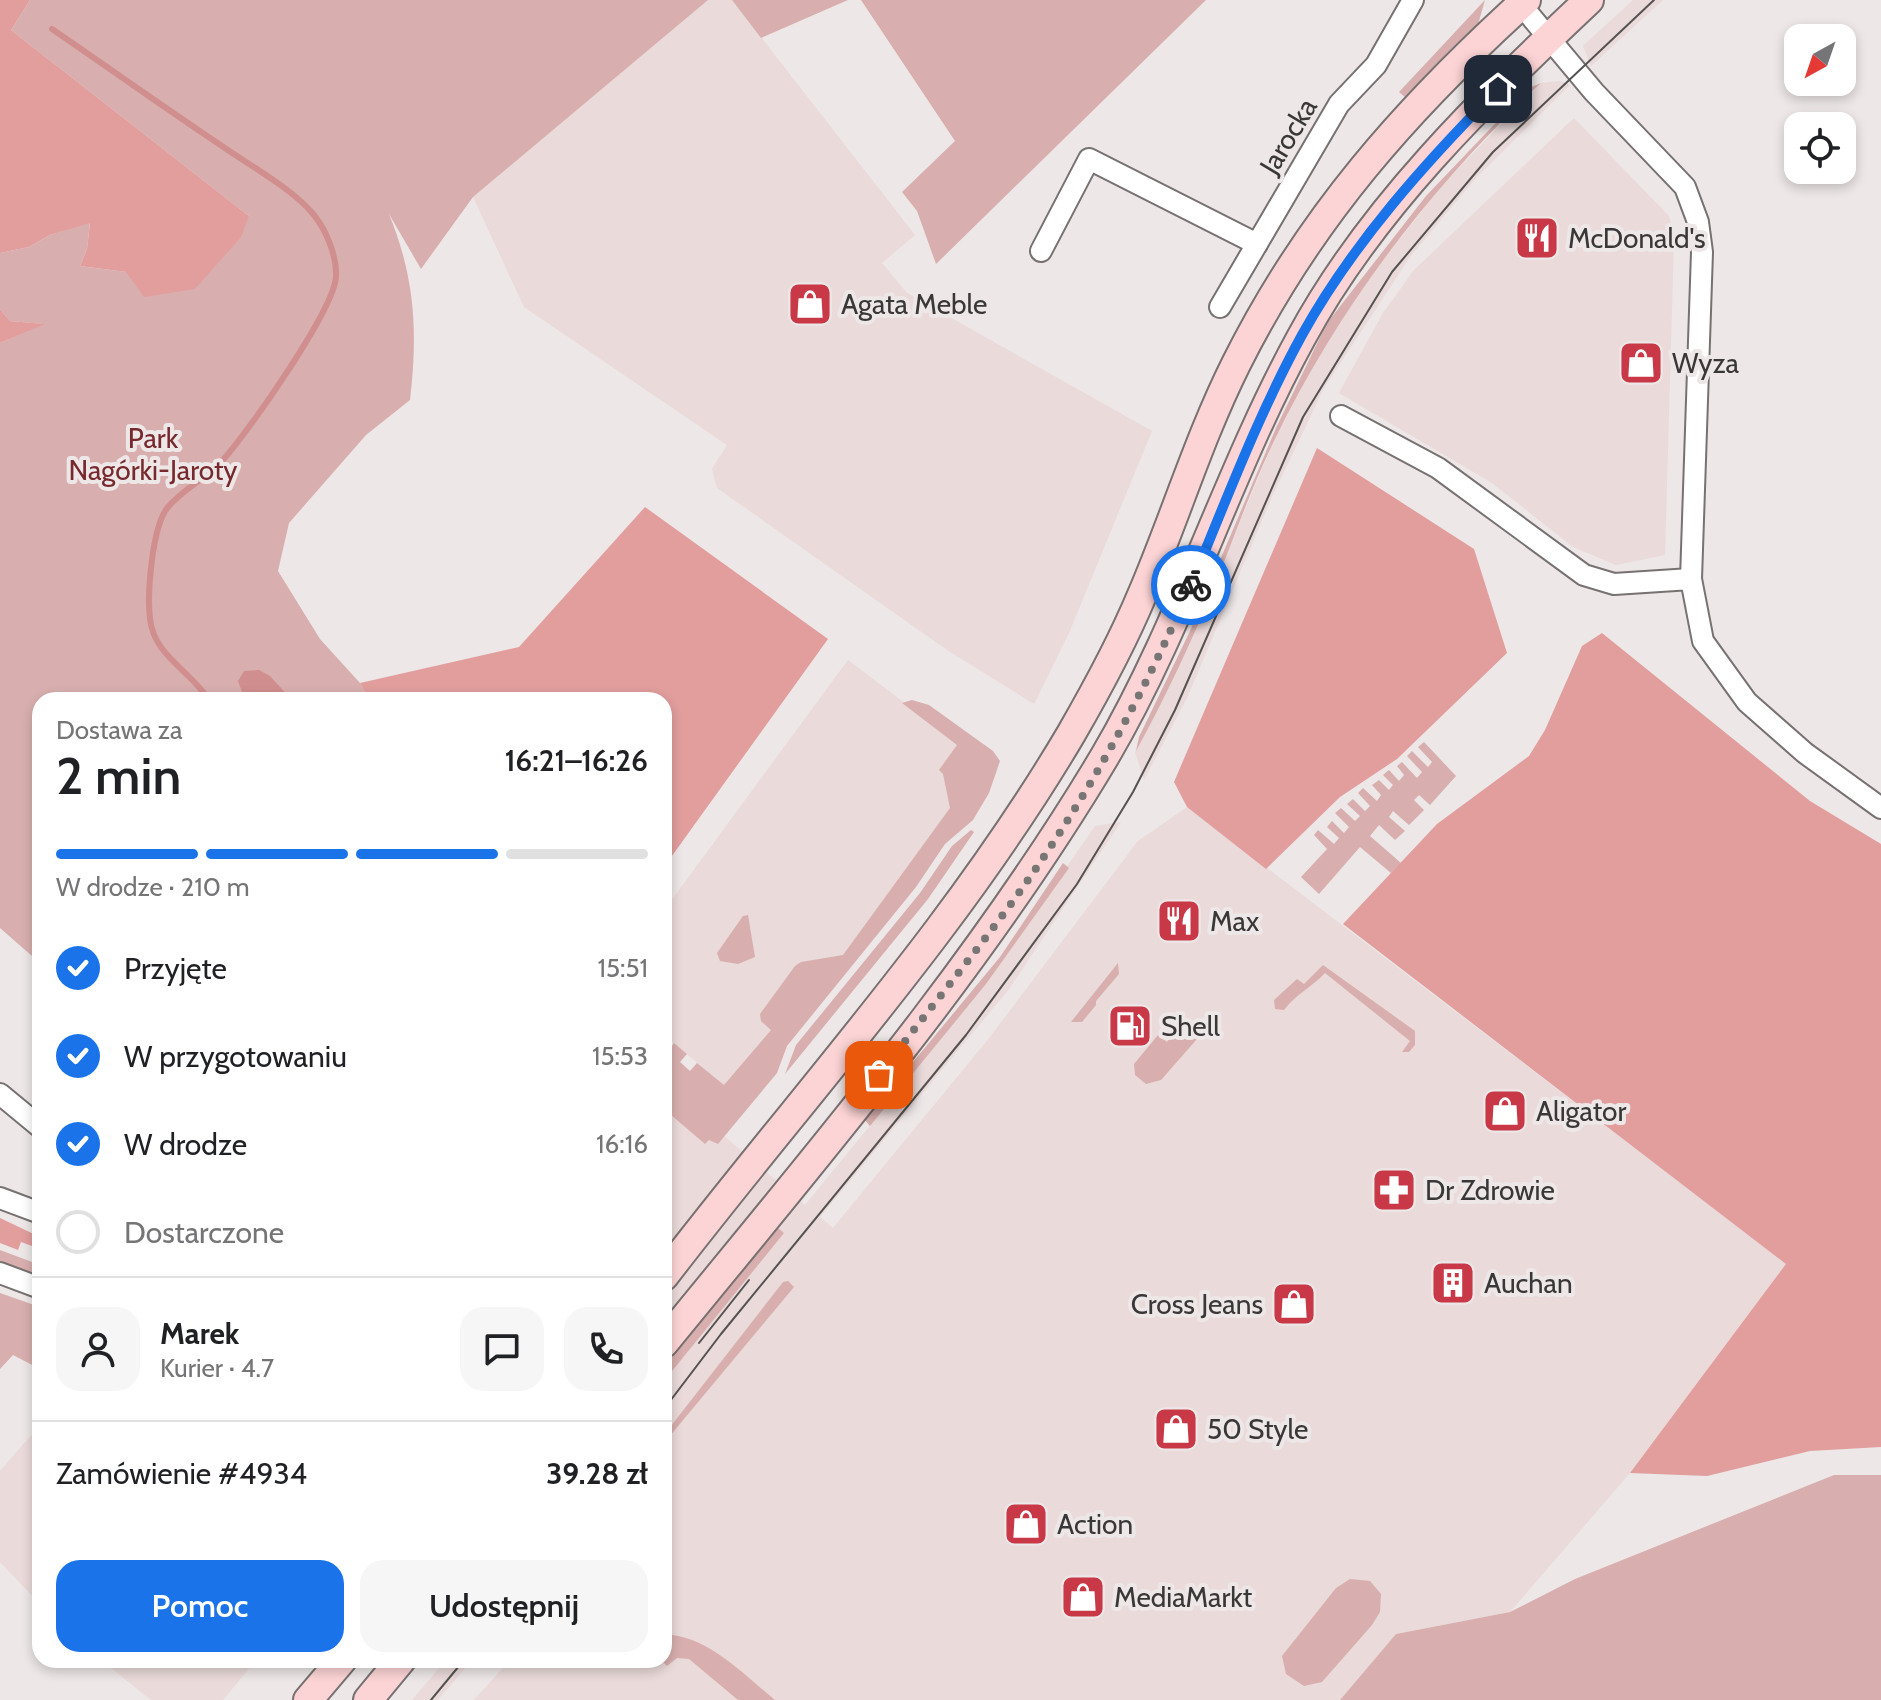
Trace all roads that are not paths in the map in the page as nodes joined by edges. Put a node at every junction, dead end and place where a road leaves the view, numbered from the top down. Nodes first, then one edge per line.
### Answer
1 (1413, 0) edge
2 (1589, 0) edge
3 (1521, 1) edge
4 (1550, 38) junction
5 (1257, 244) junction
6 (1041, 251) dead end
7 (1220, 307) dead end
8 (1341, 416) dead end
9 (1691, 579) junction
10 (1880, 804) edge
11 (0, 1094) edge
12 (32, 1120) edge
13 (0, 1198) edge
14 (32, 1210) edge
15 (672, 1266) edge
16 (0, 1273) edge
17 (32, 1285) edge
18 (672, 1333) edge
19 (335, 1668) edge
20 (394, 1668) edge
21 (308, 1700) edge
22 (368, 1700) edge

1 - 5 street, Jarocka
2 - 4 main road
3 - 4 street
3 - 15 main road
4 - 9 street
4 - 18 main road
5 - 6 street
5 - 7 street, Jarocka
8 - 9 street
9 - 10 street
11 - 12 street
13 - 14 street
16 - 17 street
19 - 21 main road
20 - 22 main road

